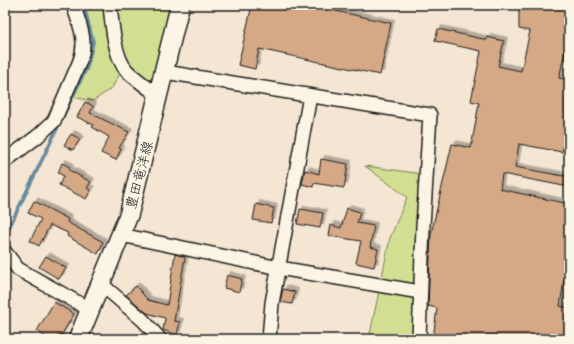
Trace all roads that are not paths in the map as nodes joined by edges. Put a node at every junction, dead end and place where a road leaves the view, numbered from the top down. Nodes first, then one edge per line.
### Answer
1 (73, 5) edge
2 (110, 5) edge
3 (180, 5) edge
4 (165, 72) junction
5 (159, 96) junction
6 (310, 96) junction
7 (5, 161) edge
8 (121, 235) junction
9 (5, 252) edge
10 (279, 268) junction
11 (100, 282) junction
12 (420, 292) junction
13 (89, 309) junction
14 (78, 339) edge
15 (160, 339) edge
16 (269, 339) edge
17 (419, 339) edge

1 - 7 street
2 - 5 street
3 - 4 main road, 豊田竜洋線
4 - 5 main road, 豊田竜洋線
4 - 6 street
5 - 8 main road, 豊田竜洋線
6 - 10 street
6 - 12 street
8 - 10 street
8 - 11 main road, 豊田竜洋線
9 - 13 street
10 - 12 street
10 - 16 street
11 - 13 main road, 豊田竜洋線
11 - 15 street
12 - 17 street
13 - 14 main road, 豊田竜洋線

